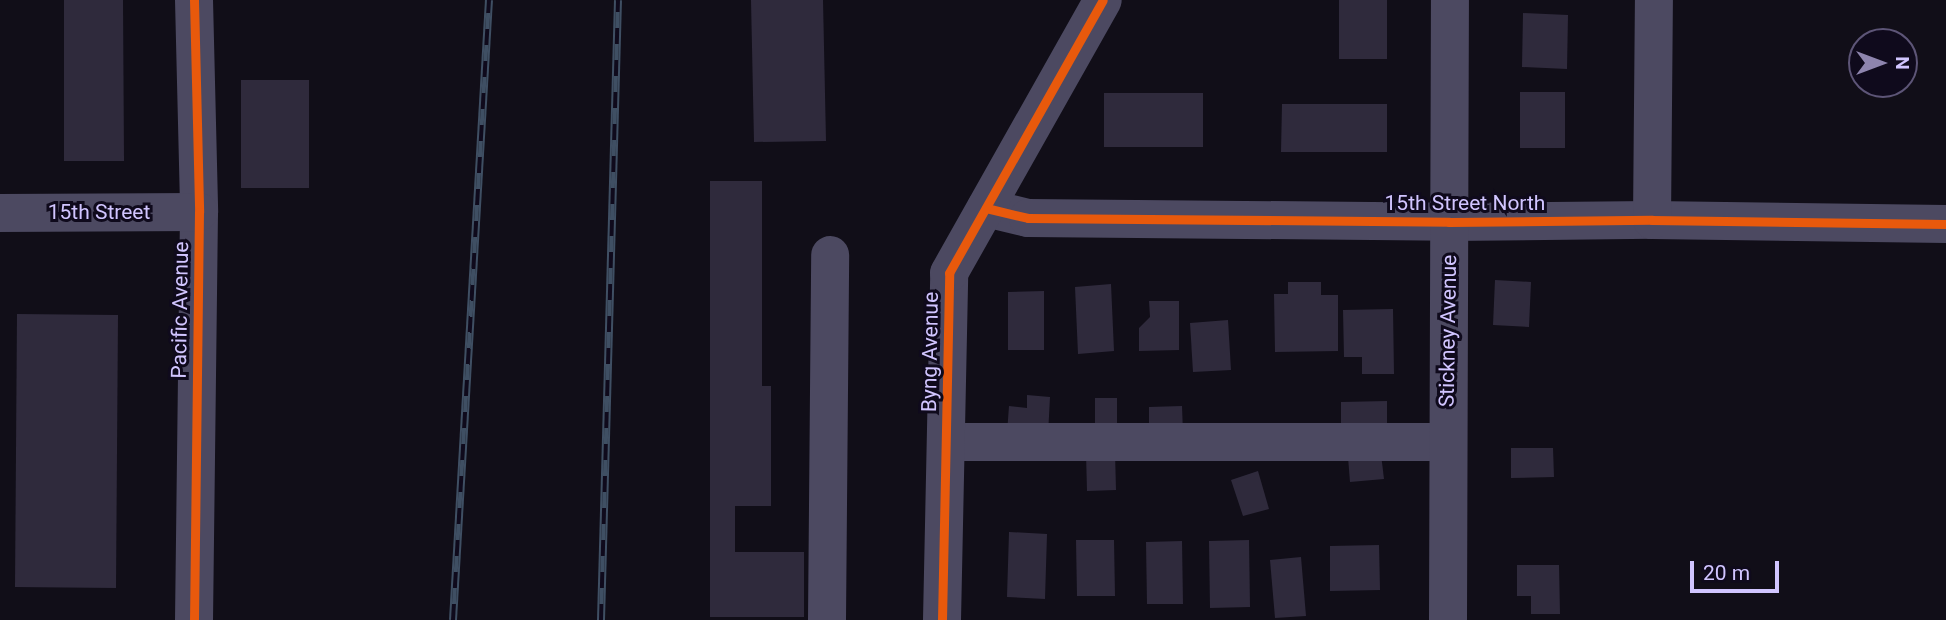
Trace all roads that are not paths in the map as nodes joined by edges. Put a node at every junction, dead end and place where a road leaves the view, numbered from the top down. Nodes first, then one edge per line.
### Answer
1 (194, 0) edge
2 (1103, 0) edge
3 (1450, 0) edge
4 (1654, 0) edge
5 (986, 208) junction
6 (199, 212) junction
7 (0, 213) edge
8 (1653, 220) junction
9 (1449, 222) junction
10 (1946, 224) edge
11 (830, 255) dead end
12 (946, 442) junction
13 (1447, 442) junction
14 (194, 620) edge
15 (827, 620) edge
16 (942, 620) edge
17 (1448, 620) edge

1 - 6 street, Pacific Avenue
2 - 5 street, Byng Avenue
3 - 9 street, Stickney Avenue
4 - 8 street
5 - 9 street, 15th Street North
5 - 12 street, Byng Avenue
6 - 7 street, 15th Street
6 - 14 street, Pacific Avenue
8 - 9 street, 15th Street North
8 - 10 street, 15th Street North
9 - 13 street, Stickney Avenue
11 - 15 street
12 - 13 street
12 - 16 street, Byng Avenue
13 - 17 street, Stickney Avenue

